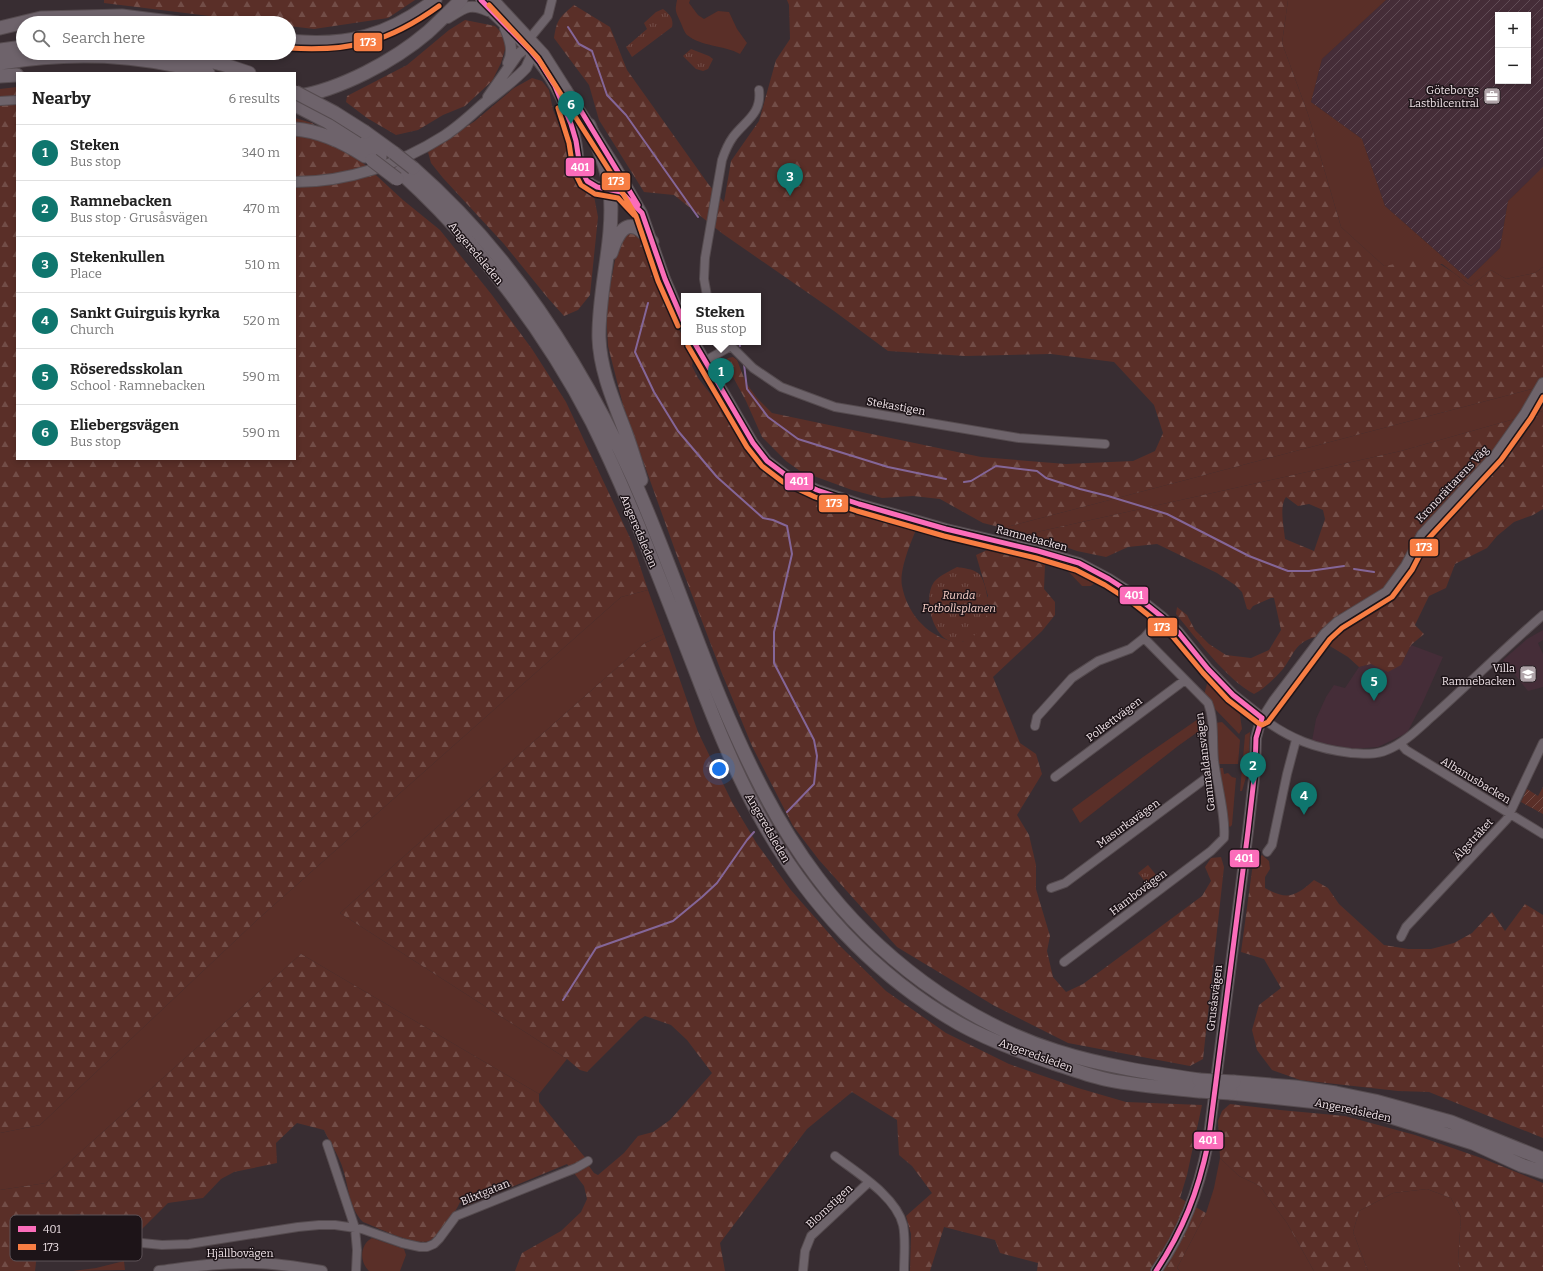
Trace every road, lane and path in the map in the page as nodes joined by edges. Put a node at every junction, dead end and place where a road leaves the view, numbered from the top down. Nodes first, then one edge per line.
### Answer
1 (435, 0) edge
2 (461, 0) edge
3 (481, 0) edge
4 (494, 0) edge
5 (552, 0) edge
6 (493, 13) junction
7 (108, 16) edge
8 (122, 16) edge
9 (503, 23) junction
10 (16, 24) edge
11 (0, 28) edge
12 (428, 32) junction
13 (530, 38) junction
14 (296, 42) edge
15 (16, 47) edge
16 (0, 50) edge
17 (530, 50) junction
18 (25, 60) edge
19 (153, 60) edge
20 (205, 60) edge
21 (0, 63) edge
22 (204, 72) edge
23 (246, 72) edge
24 (16, 75) edge
25 (0, 76) edge
26 (499, 80) junction
27 (759, 90) dead end
28 (296, 93) edge
29 (296, 97) edge
30 (16, 100) edge
31 (0, 101) edge
32 (296, 106) edge
33 (481, 106) junction
34 (589, 125) junction
35 (296, 129) edge
36 (361, 136) junction
37 (376, 159) junction
38 (296, 182) edge
39 (610, 189) junction
40 (642, 213) junction
41 (652, 242) junction
42 (605, 276) junction
43 (706, 293) edge
44 (681, 316) edge
45 (696, 345) edge
46 (729, 345) edge
47 (731, 345) edge
48 (705, 361) junction
49 (1543, 383) edge
50 (1104, 444) dead end
51 (660, 542) junction
52 (1543, 615) edge
53 (1162, 617) junction
54 (1144, 638) junction
55 (1185, 680) junction
56 (1262, 718) junction
57 (1035, 726) dead end
58 (1296, 740) junction
59 (1400, 743) junction
60 (1543, 743) edge
61 (1216, 774) junction
62 (1055, 776) dead end
63 (1510, 814) junction
64 (1543, 834) edge
65 (1224, 838) joint
66 (1267, 852) dead end
67 (1051, 888) dead end
68 (1401, 937) dead end
69 (1064, 962) dead end
70 (1199, 1085) junction
71 (1232, 1088) junction
72 (327, 1144) dead end
73 (835, 1156) dead end
74 (1543, 1159) edge
75 (588, 1161) dead end
76 (1543, 1172) edge
77 (869, 1182) junction
78 (355, 1228) junction
79 (142, 1243) dead end
80 (159, 1271) edge
81 (322, 1271) edge
82 (356, 1271) edge
83 (803, 1271) edge
84 (904, 1271) edge
85 (1156, 1271) edge

1 - 14 highway
2 - 12 highway
3 - 6 street
4 - 13 street
5 - 13 street
6 - 9 street
6 - 12 street
7 - 8 highway
9 - 17 street
9 - 26 street
10 - 11 highway
12 - 29 highway
13 - 17 street
13 - 34 street
15 - 16 highway
17 - 26 street
17 - 33 street
17 - 39 street
18 - 21 highway
19 - 22 highway
20 - 23 highway
24 - 25 highway
26 - 33 street
27 - 43 street
28 - 36 highway, Angeredsleden, bridge
30 - 31 street
32 - 36 highway, Angeredsleden
33 - 38 street
34 - 39 highway
34 - 40 street
35 - 37 highway
36 - 37 highway, Angeredsleden
36 - 51 highway, Angeredsleden, bridge
37 - 70 highway, Angeredsleden, bridge
39 - 40 street
39 - 42 highway
40 - 41 street
41 - 42 highway
41 - 44 street
42 - 51 highway
45 - 48 street, Ramnebacken
46 - 48 street, Stekastigen
47 - 50 street, Stekastigen
48 - 53 street, Ramnebacken
49 - 56 street, Kronorättarens Väg
51 - 70 highway, Angeredsleden
52 - 59 street, Ramnebacken
53 - 54 street
53 - 56 street, Ramnebacken
54 - 55 street, Gammaldansvägen
54 - 57 street
55 - 61 street, Gammaldansvägen
55 - 62 street, Polkettvägen
56 - 58 street, Ramnebacken
56 - 85 street, Grusåsvägen
58 - 59 street, Ramnebacken
58 - 66 street
59 - 63 street, Albanusbacken
60 - 63 street, Älgstråket
61 - 65 street, Gammaldansvägen
61 - 67 street, Masurkavägen
63 - 64 street, Albanusbacken
63 - 68 street, Älgstråket
65 - 69 street, Hambovägen
70 - 71 highway, Angeredsleden, bridge
71 - 74 highway, Angeredsleden
71 - 76 highway, Angeredsleden
72 - 78 street
73 - 77 street
75 - 78 street, Blixtgatan
77 - 83 street, Blomstigen
77 - 84 street
78 - 79 street, Blixtgatan
78 - 82 street
80 - 81 street, Hjällbovägen

